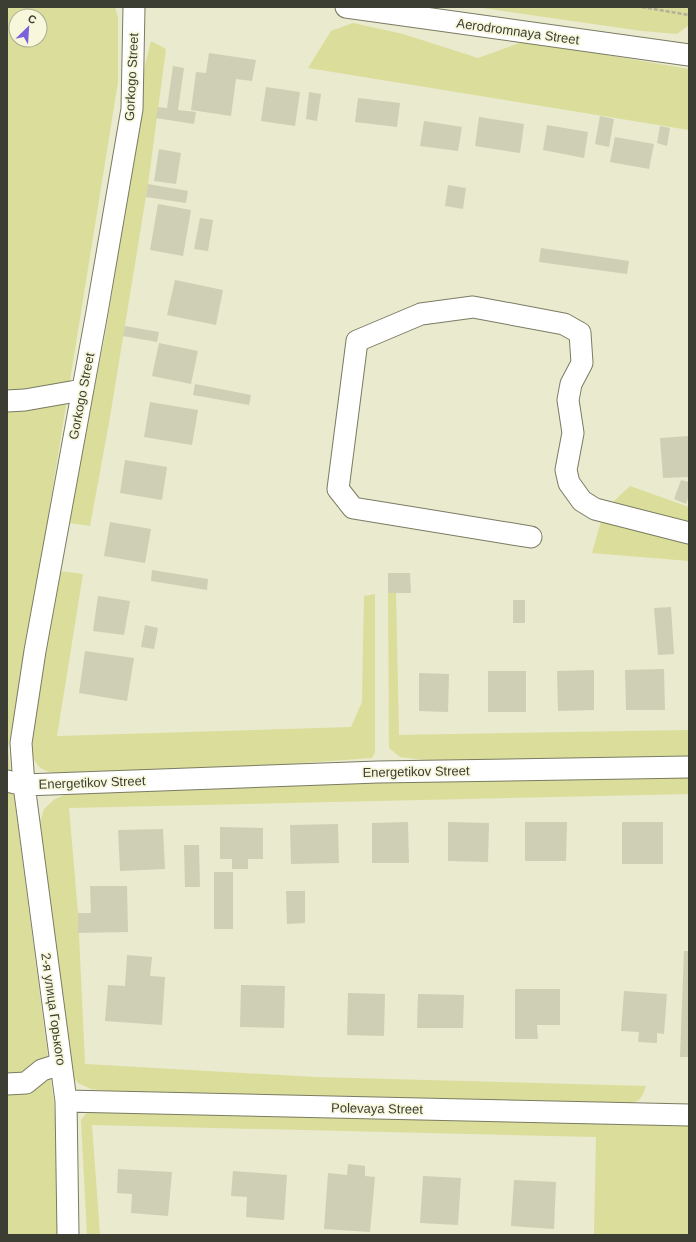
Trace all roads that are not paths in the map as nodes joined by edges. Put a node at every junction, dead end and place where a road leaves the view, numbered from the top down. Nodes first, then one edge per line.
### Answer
1 (134, 7) edge
2 (346, 7) edge
3 (689, 55) edge
4 (82, 390) junction
5 (7, 401) edge
6 (689, 533) edge
7 (532, 537) dead end
8 (689, 767) edge
9 (15, 783) edge
10 (51, 1067) junction
11 (7, 1084) edge
12 (66, 1101) junction
13 (689, 1115) edge
14 (68, 1235) edge

1 - 4 street, Gorkogo Street
2 - 3 street, Aerodromnaya Street
4 - 5 street
4 - 9 street, Gorkogo Street
6 - 7 street
8 - 9 street, Energetikov Street
9 - 10 street, 2-я улица Горького
10 - 11 street
10 - 12 street, 2-я улица Горького
12 - 13 street, Polevaya Street
12 - 14 street, 2-я улица Горького

